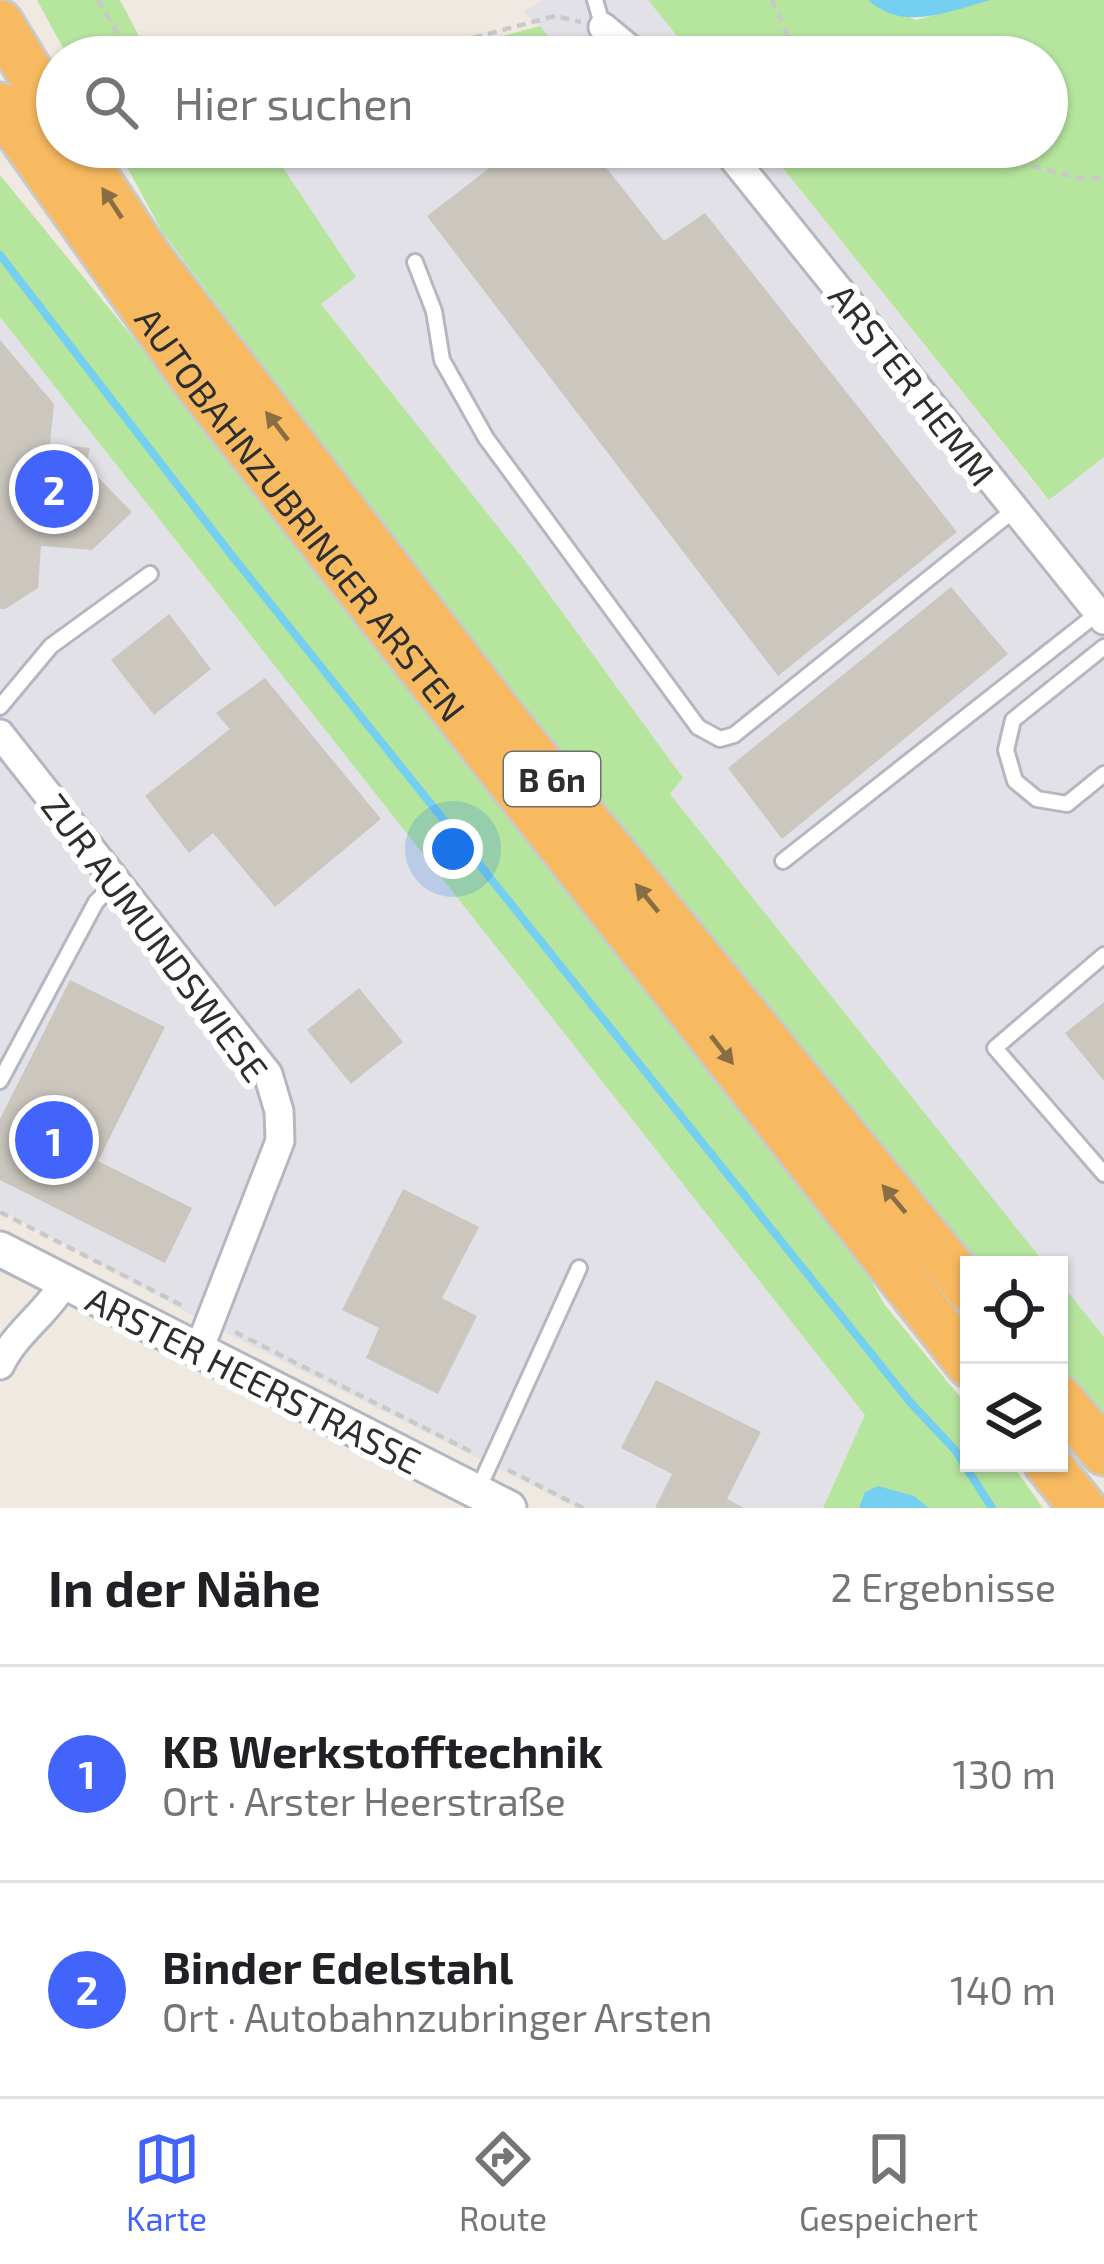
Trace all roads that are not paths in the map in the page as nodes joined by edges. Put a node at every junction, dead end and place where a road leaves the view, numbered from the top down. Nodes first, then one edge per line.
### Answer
1 (599, 14) edge
2 (0, 23) edge
3 (619, 36) edge
4 (36, 82) edge
5 (0, 106) edge
6 (36, 157) edge
7 (44, 168) edge
8 (90, 168) edge
9 (741, 168) edge
10 (415, 262) dead end
11 (1014, 510) junction
12 (150, 574) dead end
13 (1101, 616) edge
14 (1104, 647) edge
15 (0, 707) edge
16 (0, 734) edge
17 (1104, 774) edge
18 (783, 861) dead end
19 (118, 881) junction
20 (1104, 955) edge
21 (0, 1081) edge
22 (1104, 1174) edge
23 (0, 1250) edge
24 (579, 1268) dead end
25 (960, 1278) edge
26 (65, 1282) junction
27 (198, 1352) junction
28 (960, 1353) edge
29 (0, 1365) edge
30 (1068, 1409) edge
31 (1104, 1452) edge
32 (1054, 1472) edge
33 (484, 1477) junction
34 (508, 1508) edge
35 (1083, 1508) edge

1 - 3 street
2 - 4 highway
5 -> 6 highway, AUTOBAHNZUBRINGER ARSTEN / B 6n
7 -> 28 highway, AUTOBAHNZUBRINGER ARSTEN / B 6n
25 -> 8 highway, AUTOBAHNZUBRINGER ARSTEN / B 6n
9 - 11 street, ARSTER HEMM
10 - 11 lane
11 - 13 street, ARSTER HEMM
12 - 15 lane
13 - 18 lane
14 - 17 lane
16 - 19 street, ZUR AUMUNDSWIESE
19 - 21 lane
19 - 27 street, ZUR AUMUNDSWIESE
20 - 22 lane
23 - 26 street, ARSTER HEERSTRASSE
24 - 33 lane
26 - 27 street, ARSTER HEERSTRASSE
26 - 29 street
27 - 33 street, ARSTER HEERSTRASSE
30 - 31 highway
32 - 35 highway
33 - 34 street, ARSTER HEERSTRASSE

